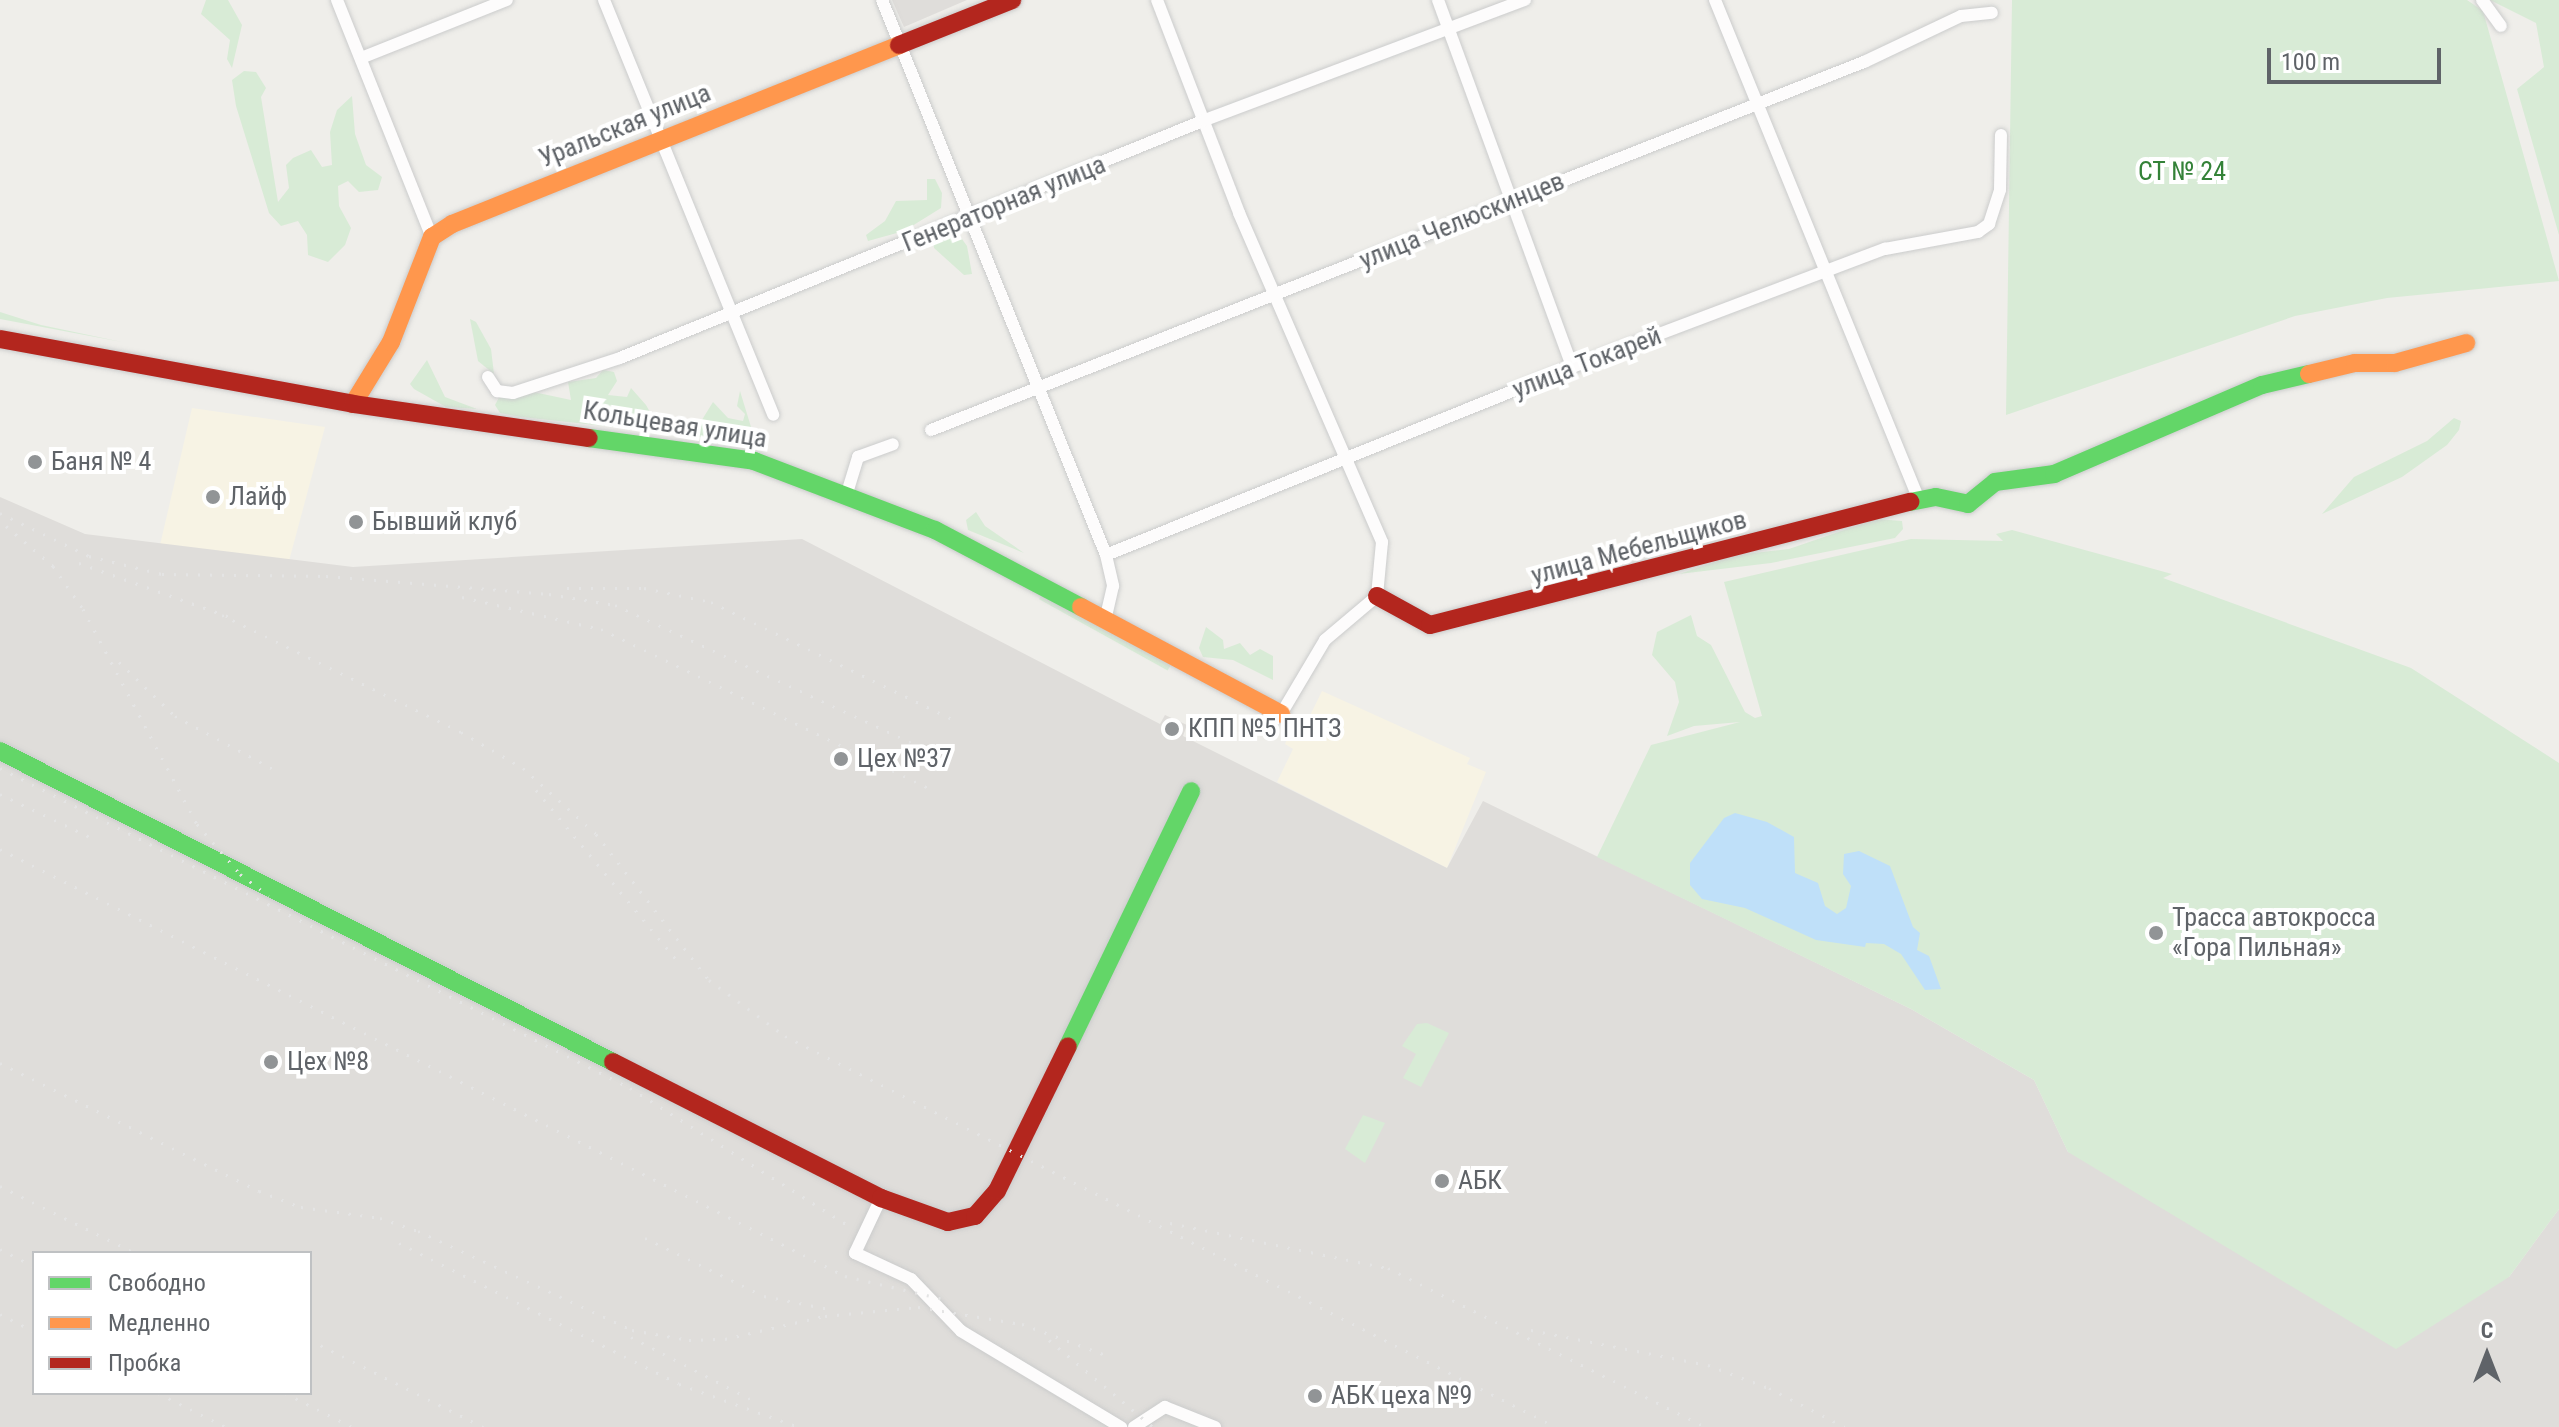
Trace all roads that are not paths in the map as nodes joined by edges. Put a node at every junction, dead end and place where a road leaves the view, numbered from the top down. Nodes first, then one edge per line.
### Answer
1 (337, 0) edge
2 (507, 0) edge
3 (604, 0) edge
4 (882, 0) edge
5 (1012, 0) edge
6 (1157, 0) edge
7 (1438, 0) edge
8 (1525, 0) edge
9 (1715, 0) edge
10 (2482, 0) edge
11 (1992, 13) dead end
12 (2501, 26) dead end
13 (1449, 29) junction
14 (899, 43) junction
15 (361, 58) junction
16 (1753, 102) junction
17 (1205, 120) junction
18 (2001, 135) dead end
19 (665, 138) junction
20 (1511, 202) junction
21 (968, 219) junction
22 (432, 237) junction
23 (1825, 272) junction
24 (1276, 296) junction
25 (730, 316) junction
26 (0, 339) edge
27 (2466, 343) dead end
28 (1572, 367) junction
29 (488, 377) dead end
30 (1039, 387) junction
31 (353, 404) junction
32 (773, 415) dead end
33 (931, 430) dead end
34 (893, 444) dead end
35 (1346, 461) junction
36 (847, 493) junction
37 (1919, 500) junction
38 (1106, 555) junction
39 (1377, 596) junction
40 (1105, 620) junction
41 (1281, 714) joint
42 (0, 751) edge
43 (1191, 791) dead end
44 (881, 1198) junction
45 (1121, 1427) edge
46 (1134, 1427) edge
47 (1215, 1427) edge

1 - 15 street
2 - 15 street
3 - 19 street
4 - 14 street
5 - 14 street, Уральская улица
6 - 17 street
7 - 13 street
8 - 13 street, Генераторная улица
9 - 16 street
10 - 12 street
11 - 16 street, улица Челюскинцев
13 - 17 street, Генераторная улица
13 - 20 street
14 - 19 street, Уральская улица
14 - 21 street
15 - 22 street
16 - 20 street, улица Челюскинцев
16 - 23 street
17 - 21 street, Генераторная улица
17 - 24 street
18 - 23 street, улица Токарей
19 - 22 street, Уральская улица
19 - 25 street
20 - 24 street, улица Челюскинцев
20 - 28 street
21 - 25 street, Генераторная улица
21 - 30 street
22 - 31 street
23 - 28 street, улица Токарей
23 - 37 street
24 - 30 street, улица Челюскинцев
24 - 35 street
25 - 29 street, Генераторная улица
25 - 32 street
26 - 31 street, Кольцевая улица
27 - 37 street, улица Мебельщиков
28 - 35 street, улица Токарей
30 - 33 street, улица Челюскинцев
30 - 38 street
31 - 36 street, Кольцевая улица
34 - 36 street
35 - 38 street, улица Токарей
35 - 39 street
36 - 40 street, Кольцевая улица
37 - 39 street, улица Мебельщиков
38 - 40 street
39 - 41 street, Кольцевая улица
40 - 41 street, Кольцевая улица
42 - 44 street
43 - 44 street
44 - 45 street
46 - 47 street

